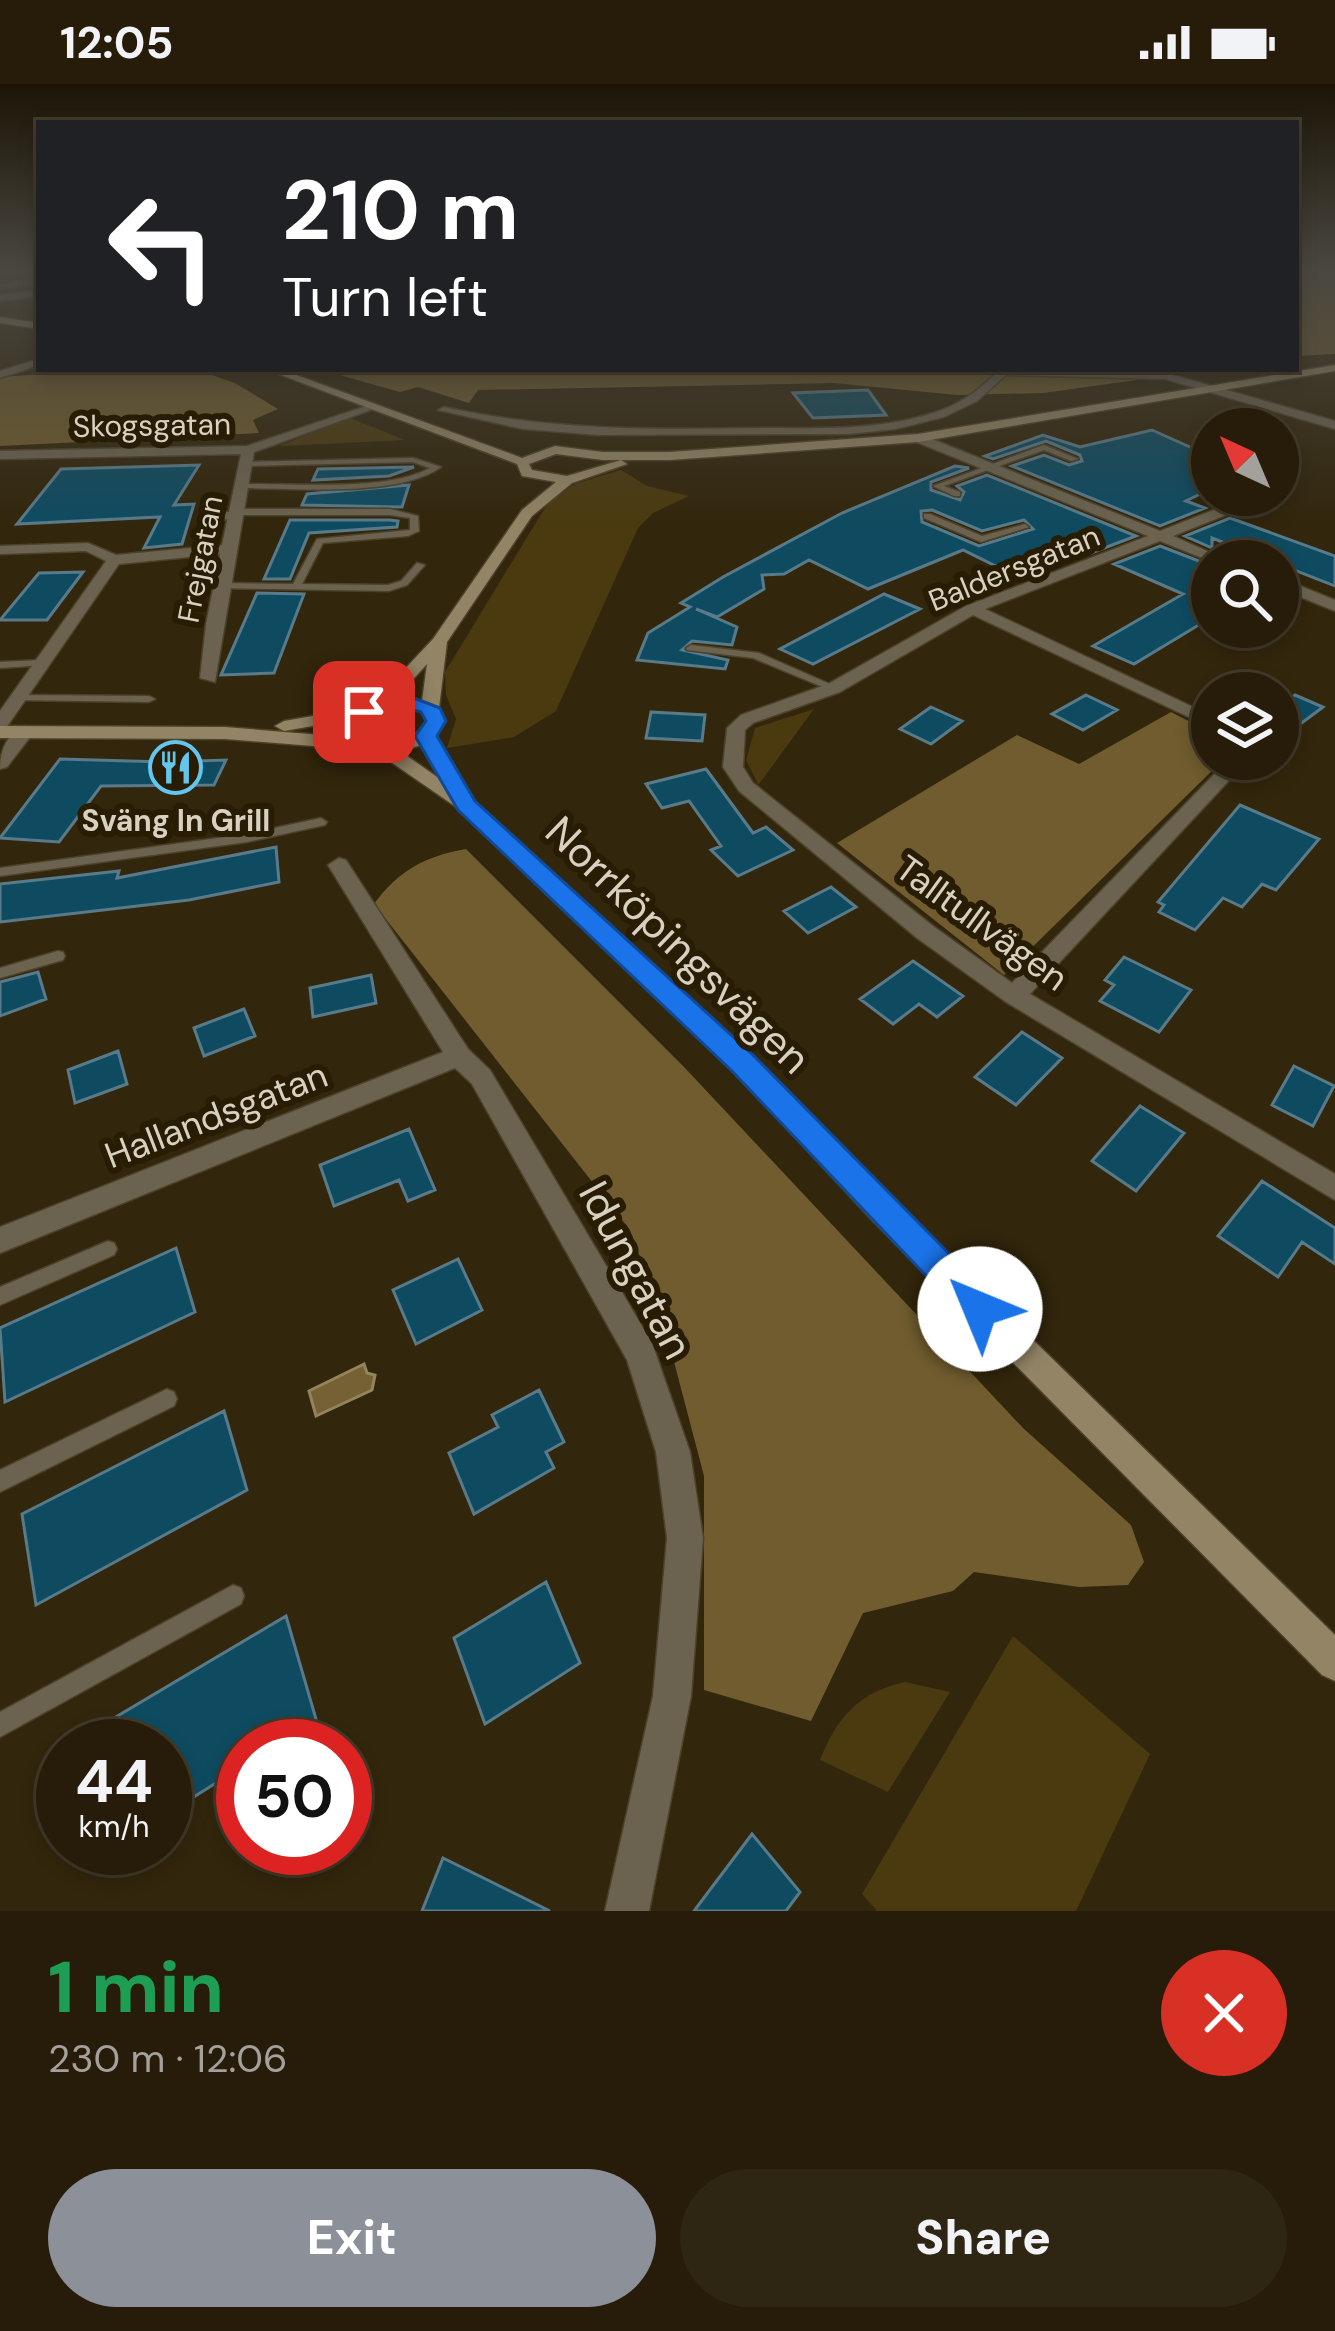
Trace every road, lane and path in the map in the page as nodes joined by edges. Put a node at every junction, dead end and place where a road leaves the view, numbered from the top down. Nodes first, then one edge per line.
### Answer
1 (36, 363) edge
2 (1335, 368) edge
3 (278, 372) edge
4 (958, 372) edge
5 (1001, 375) junction
6 (0, 376) edge
7 (1216, 389) junction
8 (370, 408) junction
9 (444, 410) dead end
10 (1335, 425) edge
11 (918, 438) junction
12 (463, 439) junction
13 (545, 451) junction
14 (588, 454) junction
15 (0, 455) edge
16 (670, 456) junction
17 (246, 457) junction
18 (1074, 459) dead end
19 (522, 462) junction
20 (988, 467) junction
21 (595, 469) junction
22 (534, 477) junction
23 (567, 479) junction
24 (241, 486) junction
25 (957, 494) dead end
26 (236, 513) junction
27 (527, 513) junction
28 (927, 516) dead end
29 (1212, 516) edge
30 (206, 517) dead end
31 (1025, 527) dead end
32 (1162, 538) junction
33 (229, 549) junction
34 (1191, 549) edge
35 (0, 550) edge
36 (114, 560) junction
37 (420, 565) dead end
38 (297, 585) junction
39 (221, 586) junction
40 (1299, 591) edge
41 (1335, 606) edge
42 (972, 609) junction
43 (439, 642) junction
44 (691, 648) dead end
45 (41, 663) junction
46 (0, 665) edge
47 (209, 678) dead end
48 (834, 688) junction
49 (17, 698) junction
50 (149, 699) dead end
51 (430, 708) junction
52 (372, 709) junction
53 (1191, 713) edge
54 (0, 728) edge
55 (25, 732) junction
56 (225, 734) junction
57 (426, 736) junction
58 (361, 741) junction
59 (382, 748) junction
60 (0, 763) edge
61 (1220, 780) edge
62 (466, 805) junction
63 (321, 822) dead end
64 (339, 865) dead end
65 (0, 872) edge
66 (58, 956) dead end
67 (0, 973) edge
68 (1014, 996) junction
69 (459, 1056) junction
70 (1335, 1188) edge
71 (0, 1240) edge
72 (108, 1249) dead end
73 (0, 1296) edge
74 (167, 1399) dead end
75 (0, 1481) edge
76 (233, 1597) dead end
77 (1335, 1662) edge
78 (0, 1725) edge
79 (627, 1911) edge

1 - 6 street
2 - 7 main road
3 - 8 main road
4 - 5 street
5 - 7 street
5 - 9 street
7 - 10 street
7 - 11 main road
8 - 12 main road
8 - 17 street, Skogsgatan
11 - 16 main road
11 - 20 street
12 - 13 main road
12 - 19 main road
13 - 14 main road
13 - 19 main road
14 - 16 main road
14 - 21 main road
15 - 17 street, Skogsgatan
16 - 21 main road
17 - 24 street, Frejgatan
17 - 24 lane
18 - 20 lane
19 - 22 main road
20 - 25 lane
20 - 32 street
21 - 23 main road
22 - 23 main road
22 - 27 main road
23 - 27 main road
24 - 26 street, Frejgatan
26 - 30 lane
26 - 33 street, Frejgatan
26 - 38 lane
27 - 43 main road
28 - 31 lane
29 - 32 street, Baldersgatan
32 - 34 street
32 - 42 street, Baldersgatan
33 - 36 street
33 - 39 street, Frejgatan
35 - 36 street
36 - 45 street
37 - 38 lane
38 - 39 lane
39 - 47 street, Frejgatan
40 - 41 street
42 - 48 street, Baldersgatan
42 - 53 street
43 - 51 main road
43 - 52 main road
44 - 48 lane
45 - 46 lane
45 - 49 street
48 - 68 street, Talltullvägen
49 - 50 lane
49 - 54 street
51 - 52 main road
51 - 57 main road
52 - 56 main road
52 - 58 main road
54 - 55 main road
55 - 56 main road
55 - 60 street
56 - 58 main road, Norrköpingsvägen
57 - 59 main road
57 - 62 main road, Norrköpingsvägen
58 - 59 main road, Norrköpingsvägen
59 - 62 main road, Norrköpingsvägen
61 - 68 street
62 - 77 main road, Norrköpingsvägen
63 - 65 lane
64 - 69 street, Idungatan
66 - 67 lane
68 - 70 street, Talltullvägen
69 - 71 street, Hallandsgatan
69 - 79 street, Idungatan
72 - 73 lane
74 - 75 lane
76 - 78 lane

